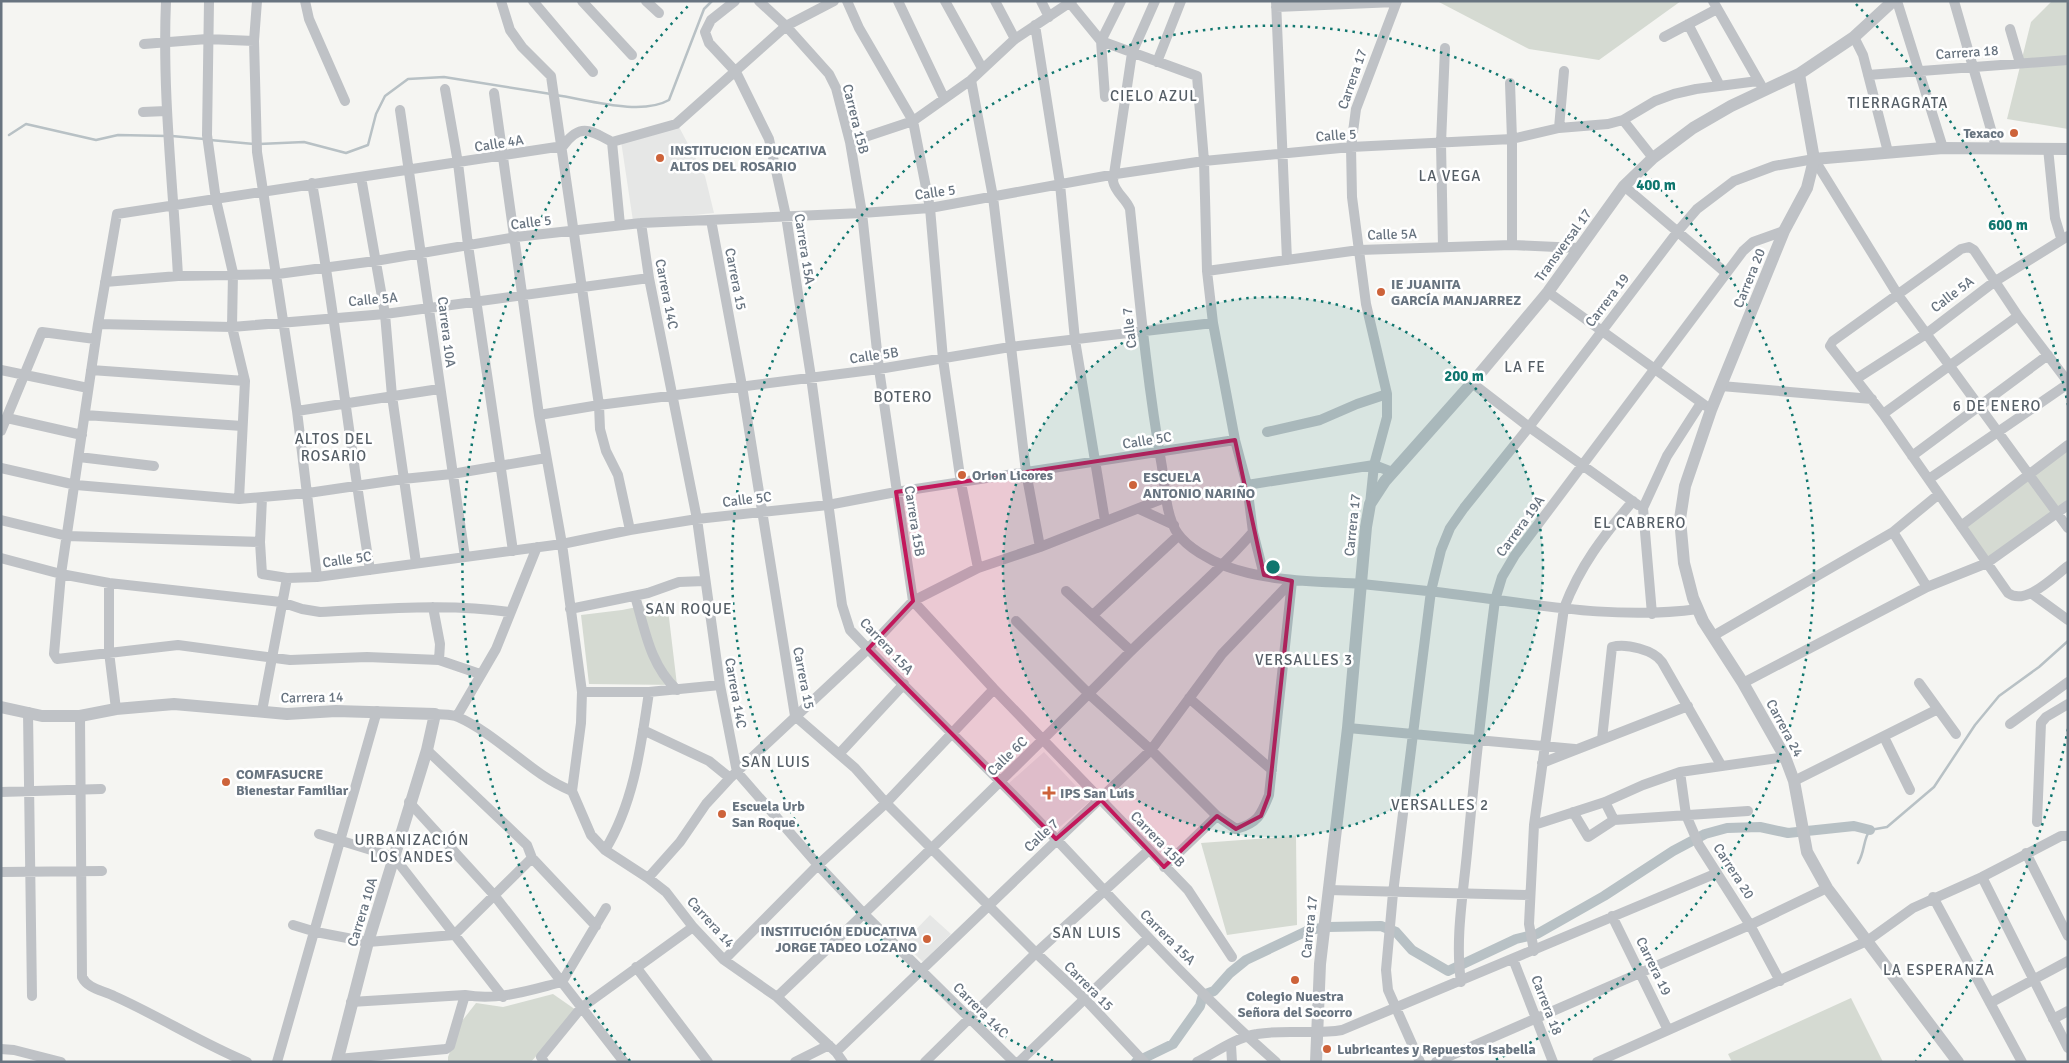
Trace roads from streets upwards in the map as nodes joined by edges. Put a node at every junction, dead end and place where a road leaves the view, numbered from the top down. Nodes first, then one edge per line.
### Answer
1 (166, 1) edge
2 (209, 1) edge
3 (257, 1) edge
4 (305, 1) edge
5 (501, 1) edge
6 (533, 1) edge
7 (582, 1) edge
8 (646, 1) edge
9 (735, 1) edge
10 (759, 1) edge
11 (834, 1) edge
12 (847, 1) edge
13 (898, 1) edge
14 (945, 1) edge
15 (995, 1) edge
16 (1041, 1) edge
17 (1121, 1) edge
18 (1155, 1) edge
19 (1181, 1) edge
20 (1893, 1) edge
21 (1897, 1) edge
22 (1954, 1) edge
23 (1071, 2) edge
24 (1396, 2) edge
25 (1276, 4) edge
26 (1715, 5) edge
27 (659, 13) dead end
28 (1050, 17) junction
29 (1688, 24) junction
30 (1035, 25) junction
31 (786, 26) junction
32 (2010, 29) dead end
33 (1664, 37) dead end
34 (1854, 37) junction
35 (207, 39) junction
36 (1014, 39) junction
37 (254, 41) junction
38 (1100, 41) junction
39 (164, 42) junction
40 (144, 44) dead end
41 (1444, 48) dead end
42 (1132, 53) junction
43 (632, 55) dead end
44 (2068, 60) edge
45 (1157, 62) junction
46 (2020, 63) junction
47 (1973, 67) junction
48 (982, 68) junction
49 (1919, 70) junction
50 (1564, 71) dead end
51 (593, 72) dead end
52 (736, 72) junction
53 (1799, 74) junction
54 (1868, 75) junction
55 (971, 80) junction
56 (1510, 83) dead end
57 (1720, 86) junction
58 (1761, 86) junction
59 (445, 89) dead end
60 (494, 93) dead end
61 (1105, 96) dead end
62 (944, 98) junction
63 (345, 101) dead end
64 (400, 110) dead end
65 (166, 111) junction
66 (143, 112) dead end
67 (1623, 120) junction
68 (913, 121) junction
69 (1559, 128) junction
70 (1512, 139) junction
71 (612, 142) junction
72 (850, 142) junction
73 (1441, 143) junction
74 (563, 146) junction
75 (1351, 147) junction
76 (1996, 147) junction
77 (1943, 148) junction
78 (2048, 148) junction
79 (2068, 149) edge
80 (1888, 152) junction
81 (1283, 153) junction
82 (502, 156) junction
83 (1653, 158) junction
84 (1814, 158) junction
85 (1204, 161) junction
86 (458, 163) junction
87 (409, 169) junction
88 (1116, 174) junction
89 (361, 176) junction
90 (312, 183) junction
91 (1060, 184) junction
92 (1624, 186) junction
93 (262, 190) junction
94 (993, 197) junction
95 (216, 200) junction
96 (174, 205) junction
97 (930, 208) junction
98 (862, 213) junction
99 (786, 216) junction
100 (711, 220) junction
101 (641, 223) junction
102 (620, 225) junction
103 (573, 231) junction
104 (1678, 231) junction
105 (1784, 231) junction
106 (516, 237) junction
107 (2064, 237) edge
108 (468, 246) junction
109 (1512, 246) junction
110 (1443, 247) junction
111 (1579, 248) junction
112 (1359, 250) junction
113 (421, 254) junction
114 (1287, 260) junction
115 (375, 262) junction
116 (327, 268) junction
117 (1207, 271) junction
118 (233, 273) junction
119 (1726, 273) junction
120 (278, 274) junction
121 (178, 276) junction
122 (648, 278) junction
123 (105, 282) junction
124 (1994, 282) junction
125 (581, 287) junction
126 (1548, 292) junction
127 (522, 295) junction
128 (1898, 295) junction
129 (477, 302) junction
130 (428, 308) junction
131 (385, 314) junction
132 (2018, 316) junction
133 (334, 317) junction
134 (284, 322) junction
135 (1213, 323) junction
136 (98, 324) junction
137 (232, 327) junction
138 (1602, 330) junction
139 (1142, 332) junction
140 (1926, 334) junction
141 (95, 339) junction
142 (1075, 340) junction
143 (1010, 347) junction
144 (2048, 355) junction
145 (943, 359) junction
146 (1949, 366) junction
147 (1653, 369) junction
148 (1, 370) edge
149 (91, 370) junction
150 (879, 370) junction
151 (24, 375) junction
152 (811, 377) junction
153 (1856, 379) junction
154 (245, 381) junction
155 (2068, 383) edge
156 (1472, 384) junction
157 (742, 386) junction
158 (1721, 386) junction
159 (88, 388) junction
160 (439, 389) junction
161 (1387, 394) junction
162 (673, 395) junction
163 (392, 396) junction
164 (1872, 399) junction
165 (344, 404) junction
166 (599, 405) junction
167 (1706, 406) junction
168 (1979, 408) junction
169 (297, 411) junction
170 (1883, 414) junction
171 (85, 415) junction
172 (539, 415) junction
173 (7, 418) junction
174 (242, 426) junction
175 (1529, 427) junction
176 (1686, 428) junction
177 (1, 431) edge
178 (1267, 432) dead end
179 (1998, 433) junction
180 (82, 435) junction
181 (1702, 435) junction
182 (1236, 440) junction
183 (2068, 445) edge
184 (1159, 452) junction
185 (1912, 456) junction
186 (79, 457) junction
187 (546, 458) junction
188 (1095, 462) junction
189 (1374, 465) junction
190 (154, 466) dead end
191 (500, 466) junction
192 (1582, 466) junction
193 (1, 468) edge
194 (1026, 472) junction
195 (1392, 472) junction
196 (452, 474) junction
197 (2028, 475) junction
198 (403, 479) junction
199 (1929, 479) junction
200 (960, 483) junction
201 (76, 485) junction
202 (1247, 485) junction
203 (356, 486) junction
204 (896, 492) junction
205 (308, 494) junction
206 (1939, 494) junction
207 (1167, 497) junction
208 (262, 498) junction
209 (240, 499) junction
210 (1632, 501) junction
211 (1370, 504) junction
212 (828, 505) junction
213 (2068, 505) edge
214 (1643, 508) junction
215 (1139, 509) junction
216 (761, 511) junction
217 (2057, 513) junction
218 (1, 520) edge
219 (697, 520) junction
220 (1105, 521) junction
221 (1174, 525) junction
222 (1961, 526) junction
223 (2068, 528) edge
224 (630, 530) junction
225 (1253, 532) junction
226 (1893, 532) junction
227 (1179, 535) junction
228 (67, 536) junction
229 (260, 542) junction
230 (562, 544) junction
231 (537, 547) junction
232 (1040, 547) junction
233 (512, 551) junction
234 (465, 557) junction
235 (1, 558) edge
236 (416, 563) junction
237 (1987, 563) junction
238 (1224, 566) junction
239 (2068, 566) edge
240 (978, 568) junction
241 (370, 570) junction
242 (61, 574) junction
243 (1264, 575) junction
244 (317, 577) junction
245 (287, 578) junction
246 (704, 581) junction
247 (1292, 582) junction
248 (109, 583) junction
249 (1361, 584) junction
250 (1927, 587) junction
251 (1066, 591) dead end
252 (1431, 591) junction
253 (2031, 592) junction
254 (635, 596) junction
255 (1495, 600) junction
256 (913, 601) junction
257 (282, 602) junction
258 (432, 607) junction
259 (1564, 608) junction
260 (570, 609) junction
261 (1698, 609) junction
262 (510, 612) junction
263 (1094, 614) junction
264 (1652, 614) junction
265 (2068, 620) edge
266 (1016, 621) dead end
267 (1712, 636) junction
268 (868, 649) junction
269 (1131, 651) junction
270 (108, 652) junction
271 (272, 656) junction
272 (438, 660) junction
273 (480, 674) junction
274 (2068, 682) edge
275 (1743, 683) junction
276 (1920, 683) dead end
277 (720, 684) junction
278 (904, 684) junction
279 (994, 689) junction
280 (677, 690) junction
281 (582, 692) junction
282 (649, 692) junction
283 (1089, 694) junction
284 (1189, 698) junction
285 (2068, 704) edge
286 (1688, 706) junction
287 (1, 707) edge
288 (116, 709) junction
289 (1938, 709) junction
290 (262, 711) junction
291 (377, 711) junction
292 (28, 712) junction
293 (435, 714) junction
294 (80, 716) junction
295 (457, 716) junction
296 (795, 716) junction
297 (2010, 724) dead end
298 (1348, 728) junction
299 (643, 730) junction
300 (952, 732) junction
301 (1412, 734) junction
302 (1956, 734) dead end
303 (1884, 737) junction
304 (1602, 739) junction
305 (1043, 740) junction
306 (1477, 740) junction
307 (1543, 746) junction
308 (1576, 749) junction
309 (427, 750) junction
310 (1151, 750) junction
311 (839, 754) junction
312 (1785, 757) junction
313 (1542, 763) junction
314 (1721, 765) junction
315 (1272, 770) junction
316 (1680, 772) junction
317 (733, 775) junction
318 (1000, 781) junction
319 (1794, 781) junction
320 (81, 788) junction
321 (101, 789) dead end
322 (30, 790) junction
323 (1910, 790) dead end
324 (572, 791) junction
325 (1, 792) edge
326 (1101, 800) junction
327 (409, 802) junction
328 (1605, 802) junction
329 (886, 803) junction
330 (1573, 812) junction
331 (1748, 812) dead end
332 (1686, 815) junction
333 (1217, 816) junction
334 (1614, 820) junction
335 (2036, 822) dead end
336 (1534, 825) junction
337 (319, 834) dead end
338 (2067, 836) edge
339 (1056, 839) junction
340 (341, 842) junction
341 (932, 848) junction
342 (605, 850) junction
343 (1149, 850) junction
344 (2026, 853) junction
345 (394, 857) junction
346 (532, 858) junction
347 (818, 865) junction
348 (1164, 867) junction
349 (81, 871) junction
350 (102, 871) dead end
351 (1, 872) edge
352 (32, 873) junction
353 (1718, 873) junction
354 (1982, 877) junction
355 (648, 878) junction
356 (1827, 888) junction
357 (1328, 890) junction
358 (1104, 892) junction
359 (1393, 893) junction
360 (1463, 894) junction
361 (494, 895) junction
362 (1530, 895) junction
363 (1933, 897) junction
364 (988, 905) junction
365 (606, 908) dead end
366 (864, 914) junction
367 (1612, 916) junction
368 (293, 925) dead end
369 (1750, 925) junction
370 (596, 926) junction
371 (693, 927) junction
372 (316, 932) junction
373 (454, 935) junction
374 (2068, 936) edge
375 (1148, 938) junction
376 (1867, 941) junction
377 (368, 942) junction
378 (1534, 951) junction
379 (1036, 953) junction
380 (1232, 957) dead end
381 (1513, 959) junction
382 (724, 960) junction
383 (2068, 961) edge
384 (636, 967) junction
385 (921, 970) junction
386 (1640, 971) junction
387 (1460, 977) junction
388 (1780, 980) junction
389 (2032, 980) junction
390 (562, 982) junction
391 (466, 995) junction
392 (32, 996) dead end
393 (503, 997) junction
394 (777, 997) junction
395 (1085, 999) junction
396 (351, 1002) junction
397 (1990, 1002) junction
398 (581, 1008) junction
399 (1394, 1008) junction
400 (2068, 1011) edge
401 (1534, 1017) junction
402 (970, 1019) junction
403 (2053, 1019) junction
404 (1668, 1030) junction
405 (1315, 1034) junction
406 (1247, 1036) junction
407 (1231, 1045) junction
408 (2068, 1048) edge
409 (1, 1049) edge
410 (832, 1049) junction
411 (1140, 1058) edge
412 (337, 1060) edge
413 (61, 1062) edge
414 (247, 1062) edge
415 (277, 1062) edge
416 (544, 1062) edge
417 (624, 1062) edge
418 (708, 1062) edge
419 (795, 1062) edge
420 (843, 1062) edge
421 (925, 1062) edge
422 (1014, 1062) edge
423 (1019, 1062) edge
424 (1197, 1062) edge
425 (1232, 1062) edge
426 (1276, 1062) edge
427 (1316, 1062) edge
428 (1420, 1062) edge
429 (1436, 1062) edge
430 (1553, 1062) edge
431 (1597, 1062) edge
432 (1958, 1062) edge
433 (2022, 1062) edge

1 - 39 street
2 - 35 street
3 - 37 street
4 - 63 street
5 - 74 street
6 - 51 street
7 - 43 street
8 - 27 street
9 - 52 street, Carrera 15A
10 - 31 street, Carrera 15B
11 - 31 street
12 - 68 street
13 - 62 street
14 - 48 street
15 - 36 street
16 - 28 street
17 - 38 street
18 - 42 street, Calle 7
19 - 45 street
20 - 34 street
21 - 49 street
22 - 47 street
23 - 28 street
23 - 38 street
24 - 25 street
24 - 75 street, Carrera 17
25 - 81 street
26 - 29 street
26 - 58 street
28 - 30 street
29 - 33 street
29 - 57 street
30 - 36 street
30 - 91 street
31 - 52 street
31 - 72 street, Carrera 15B
32 - 46 street
34 - 53 street
34 - 54 street
35 - 37 street
35 - 39 street
35 - 95 street
36 - 48 street
37 - 93 street
38 - 42 street
38 - 61 street
39 - 40 street
39 - 65 street
41 - 73 street
42 - 45 street
42 - 88 street, Calle 7
44 - 46 street, Carrera 18
45 - 85 street
46 - 47 street, Carrera 18
47 - 49 street, Carrera 18
47 - 76 street
48 - 55 street
49 - 54 street, Carrera 18
49 - 77 street
50 - 69 street
52 - 71 street
52 - 99 street, Carrera 15A
53 - 58 street, Transversal 17
53 - 84 street
54 - 80 street
55 - 62 street
55 - 94 street
56 - 70 street
57 - 58 street, Calle 5
57 - 67 street, Calle 5
58 - 83 street, Transversal 17
59 - 86 street
60 - 82 street
62 - 68 street
64 - 87 street, Carrera 10A
65 - 66 street
65 - 96 street
67 - 69 street, Calle 5
67 - 83 street
68 - 72 street
68 - 97 street
69 - 70 street, Calle 5
70 - 73 street, Calle 5
70 - 109 street
71 - 74 street
71 - 102 street
72 - 98 street, Carrera 15B
73 - 75 street, Calle 5
73 - 110 street
74 - 82 street, Calle 4A
74 - 103 street
75 - 81 street, Calle 5
75 - 112 street, Carrera 17
76 - 77 street
76 - 78 street
77 - 80 street
78 - 79 street
78 - 107 street
80 - 84 street
81 - 85 street, Calle 5
81 - 114 street
82 - 86 street, Calle 4A
82 - 106 street
83 - 92 street, Transversal 17
84 - 104 street, Carrera 19
84 - 105 street, Carrera 20
84 - 128 street
85 - 88 street, Calle 5
85 - 117 street
86 - 87 street, Calle 4A
86 - 108 street
87 - 89 street, Calle 4A
87 - 113 street, Carrera 10A
88 - 91 street, Calle 5
88 - 139 street, Calle 7
89 - 90 street, Calle 4A
89 - 115 street
90 - 93 street, Calle 4A
90 - 116 street
91 - 94 street, Calle 5
91 - 142 street
92 - 104 street, Carrera 20
92 - 111 street, Transversal 17
93 - 95 street, Calle 4A
93 - 120 street
94 - 97 street, Calle 5
94 - 143 street
95 - 96 street, Calle 4A
95 - 118 street
96 - 121 street
96 - 123 street, Calle 4A
97 - 98 street, Calle 5
97 - 145 street
98 - 99 street, Calle 5
98 - 150 street, Carrera 15B
99 - 100 street, Calle 5
99 - 152 street, Carrera 15A
100 - 101 street, Calle 5
100 - 157 street, Carrera 15
101 - 102 street, Calle 5
101 - 122 street, Carrera 14C
102 - 103 street, Calle 5
103 - 106 street, Calle 5
103 - 125 street
104 - 119 street, Carrera 20
104 - 138 street, Carrera 19
105 - 119 street, Carrera 19A
105 - 158 street, Carrera 20
106 - 108 street, Calle 5
106 - 127 street
107 - 124 street, Calle 5A
108 - 113 street, Calle 5
108 - 129 street
109 - 110 street, Calle 5A
109 - 111 street, Calle 5A
110 - 112 street, Calle 5A
111 - 126 street, Transversal 17
112 - 114 street, Calle 5A
112 - 161 street, Carrera 17
113 - 115 street, Calle 5
113 - 130 street, Carrera 10A
114 - 117 street, Calle 5A
115 - 116 street, Calle 5
115 - 131 street
116 - 120 street, Calle 5
116 - 133 street
117 - 135 street
118 - 120 street, Calle 5
118 - 121 street, Calle 5
118 - 137 street
119 - 147 street, Carrera 19A
120 - 134 street
121 - 123 street, Calle 5
122 - 125 street, Calle 5A
122 - 162 street, Carrera 14C
123 - 136 street
124 - 128 street
124 - 132 street
124 - 140 street, Calle 5A
125 - 127 street, Calle 5A
125 - 166 street
126 - 138 street
126 - 156 street, Transversal 17
127 - 129 street, Calle 5A
127 - 172 street
128 - 140 street
128 - 153 street
129 - 130 street, Calle 5A
129 - 191 street
130 - 131 street, Calle 5A
130 - 160 street, Carrera 10A
131 - 133 street, Calle 5A
131 - 163 street
132 - 144 street
132 - 146 street
133 - 134 street, Calle 5A
133 - 165 street
134 - 137 street, Calle 5A
134 - 169 street
135 - 139 street, Calle 5B
135 - 182 street
136 - 137 street, Calle 5A
136 - 141 street
137 - 154 street
138 - 147 street
138 - 175 street, Carrera 19
139 - 142 street, Calle 5B
139 - 184 street, Calle 7
140 - 146 street
140 - 153 street, Calle 5A
141 - 149 street
141 - 151 street
142 - 143 street, Calle 5B
142 - 188 street
143 - 145 street, Calle 5B
143 - 194 street
144 - 155 street
144 - 168 street
145 - 150 street, Calle 5B
145 - 200 street
146 - 168 street
146 - 170 street
147 - 167 street
147 - 192 street, Carrera 19A
148 - 151 street
149 - 154 street
149 - 159 street
150 - 152 street, Calle 5B
150 - 204 street, Carrera 15B
151 - 159 street
151 - 173 street
152 - 157 street, Calle 5B
152 - 212 street, Carrera 15A
153 - 164 street
154 - 174 street
155 - 179 street
156 - 175 street
156 - 195 street, Transversal 17
157 - 162 street, Calle 5B
157 - 216 street, Carrera 15
158 - 164 street
158 - 167 street, Carrera 20
159 - 171 street
160 - 163 street
160 - 196 street, Carrera 10A
161 - 178 street
161 - 189 street, Carrera 17
162 - 166 street, Calle 5B
162 - 219 street, Carrera 14C
163 - 165 street
163 - 198 street
164 - 170 street
165 - 169 street
165 - 203 street
166 - 172 street, Calle 5B
166 - 224 street
167 - 176 street, Carrera 20
167 - 181 street, Carrera 24
168 - 179 street
168 - 185 street
169 - 205 street
170 - 185 street
171 - 174 street
171 - 180 street
172 - 187 street
173 - 177 street
173 - 180 street
174 - 209 street
175 - 192 street
175 - 252 street, Carrera 19
176 - 181 street
176 - 214 street, Carrera 20
179 - 197 street
179 - 199 street
180 - 186 street
181 - 261 street, Carrera 24
182 - 184 street, Calle 5C
182 - 202 street
183 - 197 street
184 - 188 street, Calle 5C
184 - 207 street, Calle 7
185 - 199 street
186 - 190 street
186 - 201 street
187 - 191 street
187 - 230 street
188 - 194 street, Calle 5C
188 - 220 street
189 - 195 street
189 - 202 street
189 - 211 street, Carrera 17
191 - 196 street
191 - 233 street
192 - 210 street
192 - 255 street, Carrera 19A
193 - 201 street
194 - 200 street, Calle 5C
194 - 232 street
195 - 211 street, Transversal 17
196 - 198 street
196 - 234 street, Carrera 10A
197 - 217 street
197 - 222 street
198 - 203 street
198 - 236 street
199 - 206 street
200 - 204 street, Calle 5C
200 - 240 street
201 - 209 street
201 - 228 street
202 - 225 street
203 - 205 street
203 - 241 street
204 - 212 street, Calle 5C
204 - 256 street, Carrera 15B
205 - 208 street
205 - 244 street
206 - 222 street
206 - 226 street
207 - 215 street
207 - 221 street, Calle 7
208 - 209 street
208 - 229 street
210 - 214 street
210 - 259 street
211 - 249 street, Carrera 17
212 - 216 street, Calle 5C
212 - 268 street, Carrera 15A
213 - 217 street
214 - 264 street
215 - 220 street
215 - 221 street
216 - 219 street, Calle 5C
216 - 296 street, Carrera 15
217 - 223 street
217 - 237 street
218 - 228 street
219 - 224 street, Calle 5C
219 - 246 street, Carrera 14C
220 - 232 street
221 - 227 street, Calle 7
222 - 237 street
224 - 230 street, Calle 5C
225 - 238 street, Calle 6C
225 - 243 street
226 - 250 street
226 - 267 street
227 - 238 street, Calle 7
227 - 263 street
228 - 229 street
228 - 242 street
229 - 245 street, Calle 5C
230 - 231 street, Calle 5C
230 - 260 street
231 - 233 street, Calle 5C
231 - 262 street
232 - 240 street
233 - 234 street, Calle 5C
234 - 236 street, Calle 5C
235 - 242 street
236 - 241 street, Calle 5C
237 - 250 street
237 - 253 street
238 - 243 street, Calle 7
238 - 269 street, Calle 6C
239 - 253 street
240 - 256 street
241 - 244 street, Calle 5C
242 - 248 street
242 - 270 street
243 - 247 street, Calle 7
244 - 245 street, Calle 5C
245 - 257 street
246 - 254 street
246 - 277 street, Carrera 14C
247 - 249 street, Calle 7
247 - 284 street, Calle 7
247 - 315 street
248 - 257 street
248 - 270 street
249 - 252 street, Calle 7
249 - 298 street, Carrera 17
250 - 275 street
251 - 263 street
252 - 255 street, Calle 7
252 - 301 street, Carrera 19
253 - 265 street
254 - 260 street
254 - 280 street
255 - 259 street, Calle 7
255 - 306 street, Carrera 19A
256 - 268 street
256 - 279 street, Carrera 15B
257 - 258 street
257 - 271 street
258 - 262 street
258 - 272 street
259 - 264 street, Calle 7
259 - 307 street
260 - 281 street
261 - 264 street, Calle 7
261 - 267 street, Carrera 24
262 - 273 street
263 - 269 street
266 - 283 street
267 - 275 street, Carrera 24
268 - 278 street, Carrera 15A
268 - 296 street
269 - 283 street, Calle 6C
270 - 271 street
270 - 288 street
271 - 272 street
271 - 290 street
272 - 273 street
273 - 295 street
274 - 297 street
275 - 312 street, Carrera 24
276 - 289 street
277 - 280 street
277 - 317 street, Carrera 14C
278 - 300 street, Carrera 15A
278 - 311 street
279 - 300 street
279 - 305 street, Carrera 15B
280 - 282 street
281 - 282 street
281 - 324 street
282 - 299 street
283 - 305 street, Calle 6C
283 - 310 street
284 - 310 street, Calle 7
284 - 315 street
285 - 335 street
286 - 304 street
286 - 304 street
286 - 314 street
287 - 292 street, Carrera 14
288 - 290 street, Carrera 14
288 - 294 street, Carrera 14
289 - 302 street
289 - 303 street
290 - 291 street, Carrera 14
291 - 293 street, Carrera 14
291 - 340 street
292 - 294 street, Carrera 14
292 - 322 street
293 - 295 street, Carrera 14
293 - 309 street, Carrera 10A
294 - 320 street
295 - 324 street, Carrera 14
296 - 311 street, Carrera 15
296 - 317 street
298 - 301 street
298 - 357 street, Carrera 17
299 - 317 street
299 - 342 street
300 - 318 street, Carrera 15A
300 - 329 street
301 - 306 street
301 - 359 street, Carrera 19
303 - 319 street
303 - 323 street
304 - 308 street
305 - 318 street, Calle 6C
305 - 326 street, Carrera 15B
306 - 307 street
306 - 360 street, Carrera 19A
307 - 308 street
307 - 313 street
308 - 313 street
309 - 327 street, Carrera 10A
309 - 346 street
310 - 326 street, Calle 7
310 - 333 street
311 - 329 street, Carrera 15
312 - 314 street
312 - 319 street, Carrera 24
313 - 336 street
314 - 316 street
315 - 333 street
316 - 328 street
316 - 332 street, Carrera 20
317 - 347 street, Carrera 14C
317 - 355 street
318 - 339 street, Carrera 15A
318 - 341 street, Calle 6C
319 - 356 street, Carrera 24
320 - 321 street
320 - 322 street
320 - 349 street
322 - 325 street
322 - 352 street
324 - 342 street, Carrera 14
326 - 339 street, Calle 7
326 - 343 street, Carrera 15B
327 - 345 street, Carrera 10A
327 - 361 street
328 - 330 street
328 - 334 street
329 - 341 street, Carrera 15
329 - 347 street
330 - 334 street
330 - 336 street
331 - 332 street
332 - 334 street
332 - 353 street, Carrera 20
333 - 348 street
336 - 362 street
337 - 340 street
338 - 344 street
339 - 358 street, Carrera 15A
339 - 364 street, Calle 7
340 - 345 street
340 - 372 street
341 - 364 street, Carrera 15
341 - 366 street, Calle 6C
342 - 355 street, Carrera 14
343 - 348 street, Carrera 15B
343 - 358 street
344 - 354 street
344 - 374 street
345 - 373 street
345 - 377 street, Carrera 10A
346 - 361 street
346 - 370 street
347 - 366 street, Carrera 14C
347 - 382 street
348 - 380 street, Carrera 15B
349 - 350 street
349 - 352 street
349 - 414 street
351 - 352 street
352 - 392 street
353 - 367 street
353 - 369 street, Carrera 20
354 - 363 street
354 - 389 street
355 - 371 street, Carrera 14
356 - 369 street
356 - 376 street, Carrera 24
357 - 359 street
357 - 405 street, Carrera 17
358 - 375 street, Carrera 15A
358 - 379 street
359 - 360 street
359 - 399 street, Carrera 19
360 - 362 street
360 - 387 street, Carrera 19A
361 - 373 street
361 - 390 street
362 - 378 street
363 - 376 street
363 - 397 street
364 - 379 street, Carrera 15
364 - 385 street, Calle 7
365 - 370 street
366 - 385 street, Carrera 14C
366 - 394 street, Calle 6C
367 - 378 street
367 - 386 street, Carrera 19
368 - 372 street
369 - 386 street
369 - 388 street, Carrera 20
370 - 390 street
371 - 382 street, Carrera 14
371 - 384 street
372 - 377 street
372 - 415 street
373 - 377 street
373 - 393 street
375 - 395 street
375 - 406 street, Carrera 15A
376 - 388 street
376 - 432 street, Carrera 24
377 - 396 street, Carrera 10A
378 - 381 street
379 - 395 street, Carrera 15
379 - 402 street
381 - 387 street
381 - 401 street, Carrera 18
382 - 394 street, Carrera 14
383 - 389 street
384 - 398 street
384 - 418 street
385 - 402 street, Carrera 14C
385 - 410 street, Calle 7
386 - 401 street
386 - 404 street, Carrera 19
387 - 399 street
388 - 404 street
389 - 397 street
389 - 403 street
390 - 393 street
390 - 398 street
391 - 393 street
391 - 396 street
391 - 412 street
394 - 410 street, Carrera 14
395 - 411 street, Carrera 15
395 - 423 street
396 - 412 street, Carrera 10A
397 - 433 street
398 - 416 street
398 - 417 street
399 - 405 street
399 - 428 street, Carrera 19
400 - 403 street
401 - 429 street
401 - 430 street, Carrera 18
402 - 421 street
402 - 422 street, Carrera 14C
403 - 408 street
404 - 431 street
405 - 406 street
405 - 427 street, Carrera 17
406 - 407 street
406 - 426 street, Carrera 15A
407 - 424 street
407 - 425 street
409 - 413 street
410 - 419 street, Calle 7
410 - 420 street, Carrera 14

